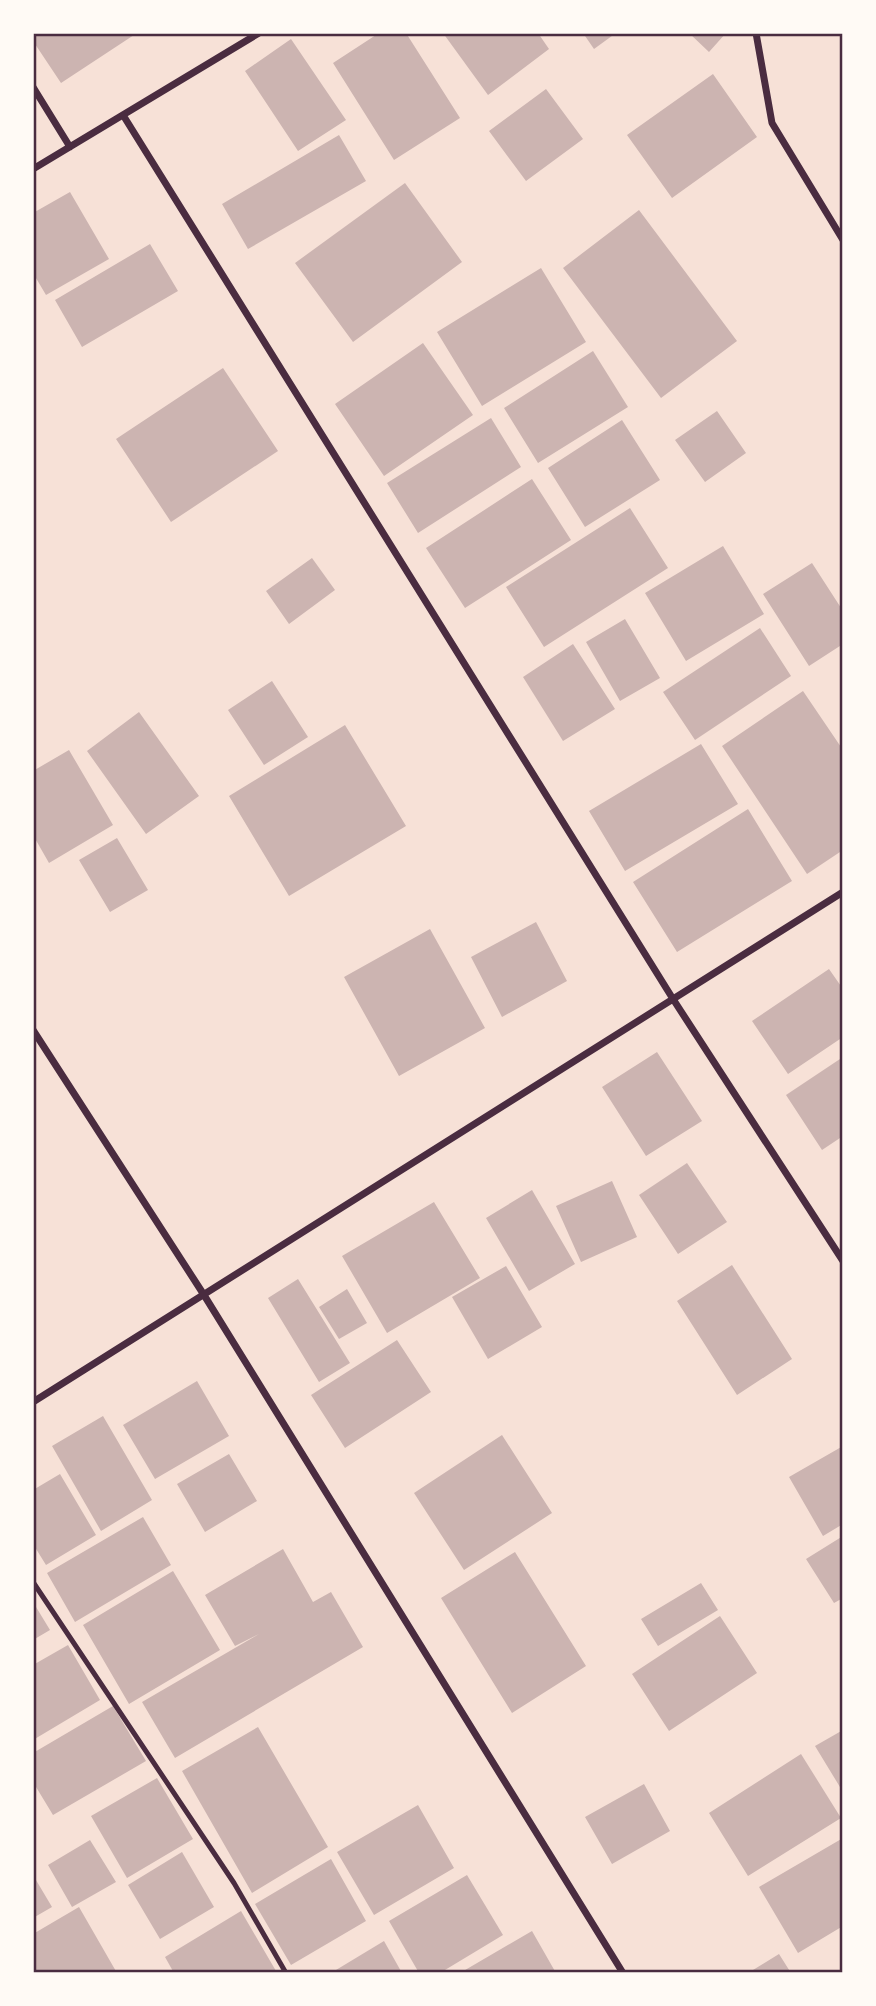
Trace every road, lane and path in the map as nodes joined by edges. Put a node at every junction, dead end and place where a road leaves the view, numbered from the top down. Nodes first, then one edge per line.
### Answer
1 (259, 33) edge
2 (756, 33) edge
3 (33, 87) edge
4 (123, 115) junction
5 (70, 147) junction
6 (33, 169) edge
7 (843, 240) edge
8 (843, 892) edge
9 (673, 999) junction
10 (33, 1030) edge
11 (843, 1261) edge
12 (204, 1295) junction
13 (33, 1402) edge
14 (33, 1582) edge
15 (286, 1973) edge
16 (624, 1973) edge

1 - 4 street
2 - 7 street
3 - 5 street
4 - 5 street
4 - 9 street
5 - 6 street
8 - 9 street
9 - 11 street
9 - 12 street
10 - 12 street
12 - 13 street
12 - 16 street
14 - 15 lane

